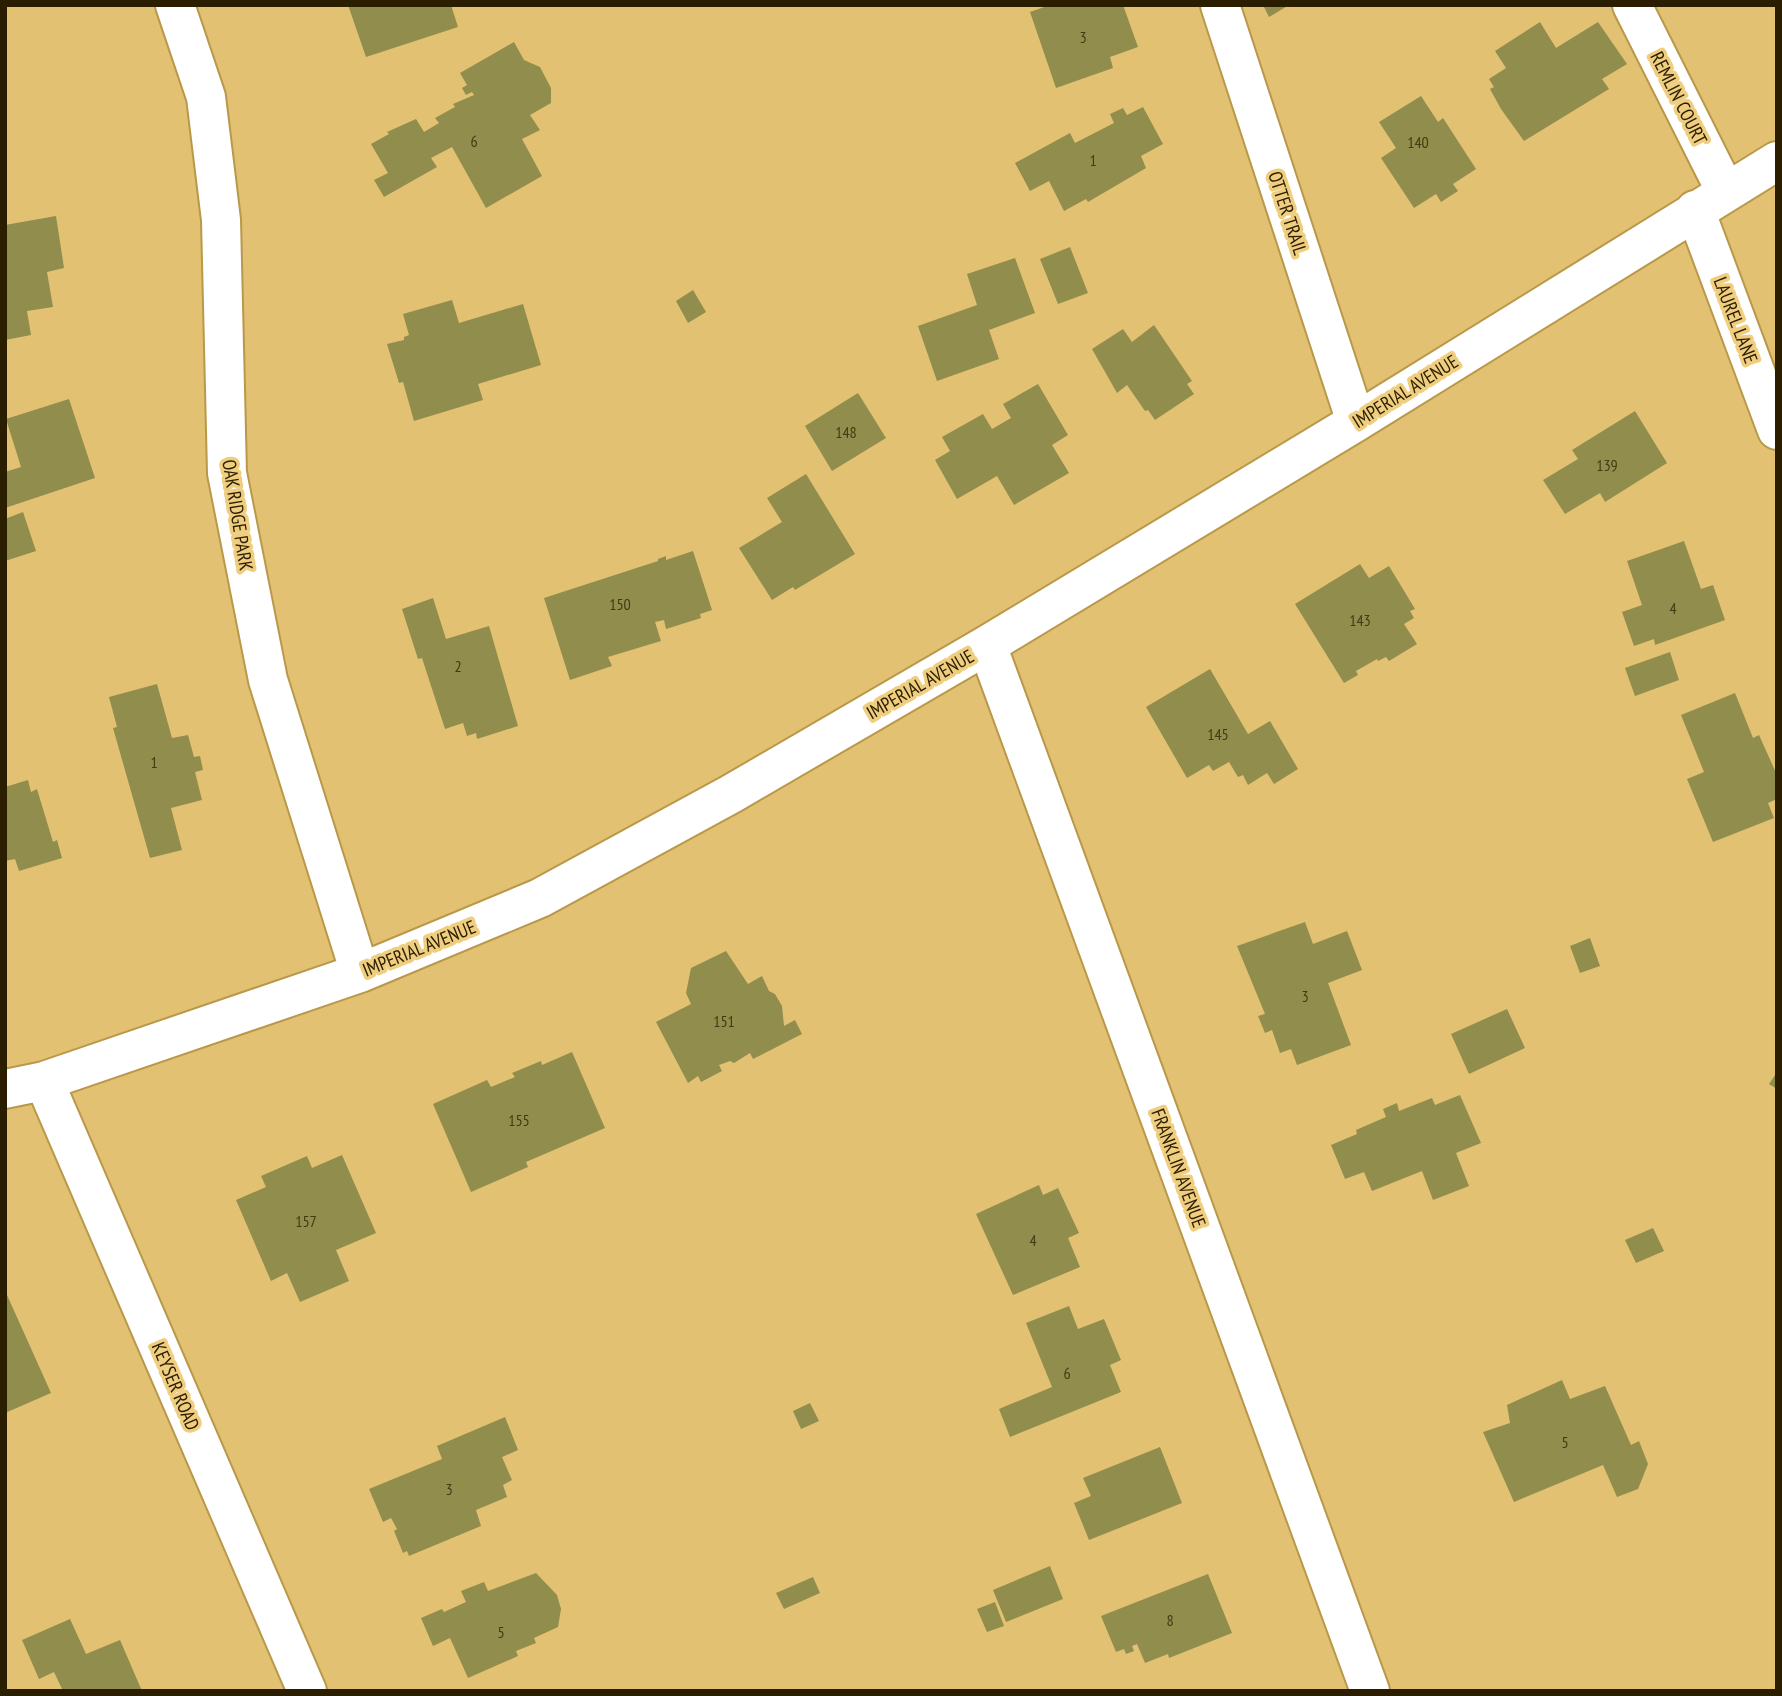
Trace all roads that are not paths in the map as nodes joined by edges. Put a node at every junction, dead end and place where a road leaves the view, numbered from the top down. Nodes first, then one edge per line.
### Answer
1 (175, 5) edge
2 (1220, 5) edge
3 (1632, 5) edge
4 (1777, 161) edge
5 (1710, 201) junction
6 (1356, 422) junction
7 (1777, 430) edge
8 (987, 645) junction
9 (360, 973) junction
10 (44, 1081) junction
11 (5, 1088) edge
12 (307, 1691) edge
13 (1370, 1691) edge

1 - 9 street, OAK RIDGE PARK
2 - 6 street, OTTER TRAIL
3 - 5 street, REMLIN COURT
4 - 5 street, IMPERIAL AVENUE
5 - 6 street, IMPERIAL AVENUE
5 - 7 street, LAUREL LANE
6 - 8 street, IMPERIAL AVENUE
8 - 9 street, IMPERIAL AVENUE
8 - 13 street, FRANKLIN AVENUE
9 - 10 street, IMPERIAL AVENUE
10 - 11 street, IMPERIAL AVENUE
10 - 12 street, KEYSER ROAD

